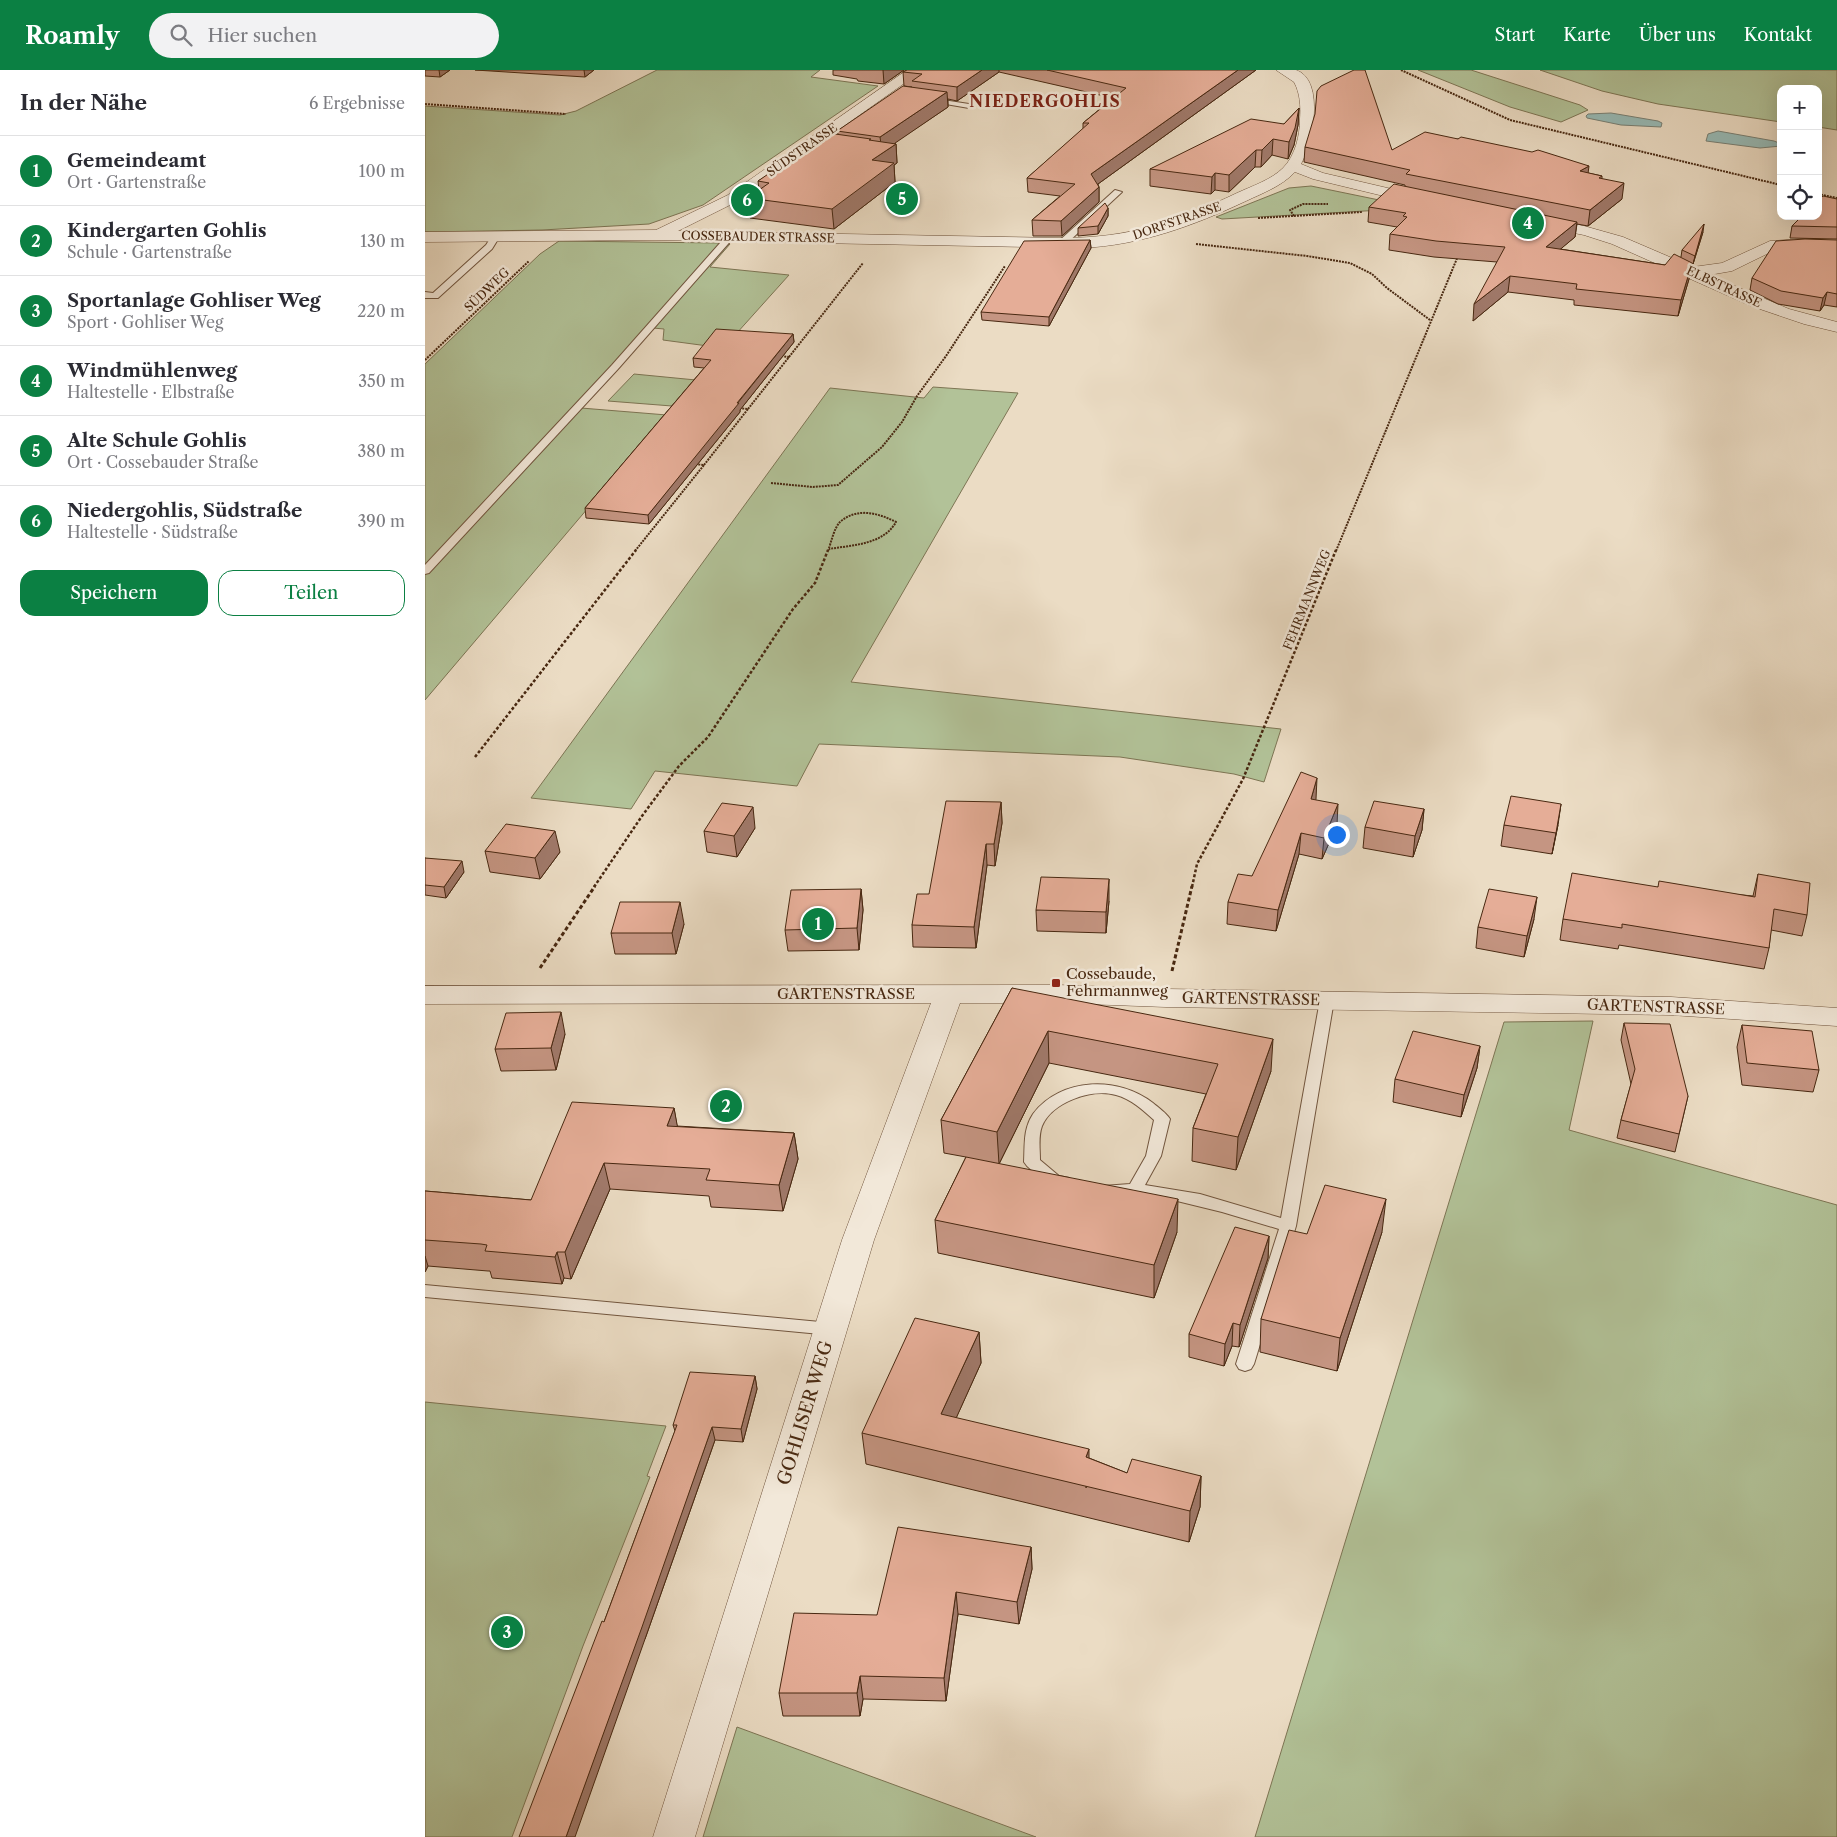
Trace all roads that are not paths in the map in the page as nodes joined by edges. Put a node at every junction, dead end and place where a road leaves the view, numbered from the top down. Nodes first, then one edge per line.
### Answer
1 (917, 70) edge
2 (1283, 70) edge
3 (921, 99) edge
4 (969, 106) dead end
5 (1292, 166) junction
6 (1118, 192) dead end
7 (1433, 202) edge
8 (1522, 219) edge
9 (655, 235) junction
10 (496, 236) junction
11 (731, 236) junction
12 (425, 237) edge
13 (1062, 243) junction
14 (1090, 243) joint
15 (1837, 246) edge
16 (1694, 272) junction
17 (425, 295) edge
18 (1837, 327) edge
19 (425, 571) edge
20 (949, 994) junction
21 (425, 995) edge
22 (1327, 1000) junction
23 (1837, 1017) edge
24 (1073, 1184) edge
25 (1093, 1188) edge
26 (1135, 1189) junction
27 (1288, 1226) junction
28 (425, 1291) edge
29 (831, 1329) junction
30 (1245, 1364) dead end
31 (674, 1837) edge

1 - 9 street, SÜDSTRASSE
2 - 5 street, DORFSTRASSE
3 - 4 lane
5 - 7 street
5 - 14 street, DORFSTRASSE
6 - 13 lane
8 - 16 street, ELBSTRASSE
9 - 10 street, COSSEBAUDER STRASSE
9 - 11 street, COSSEBAUDER STRASSE
10 - 12 street, COSSEBAUDER STRASSE
10 - 17 lane
11 - 13 street, COSSEBAUDER STRASSE
11 - 19 lane
13 - 14 street, COSSEBAUDER STRASSE
15 - 16 street
16 - 18 street, ELBSTRASSE
20 - 21 street, GARTENSTRASSE
20 - 22 street, GARTENSTRASSE
20 - 29 street, GOHLISER WEG
22 - 23 street, GARTENSTRASSE
22 - 27 lane
24 - 26 lane
25 - 26 lane
26 - 27 lane
27 - 30 lane
28 - 29 lane
29 - 31 street, GOHLISER WEG

